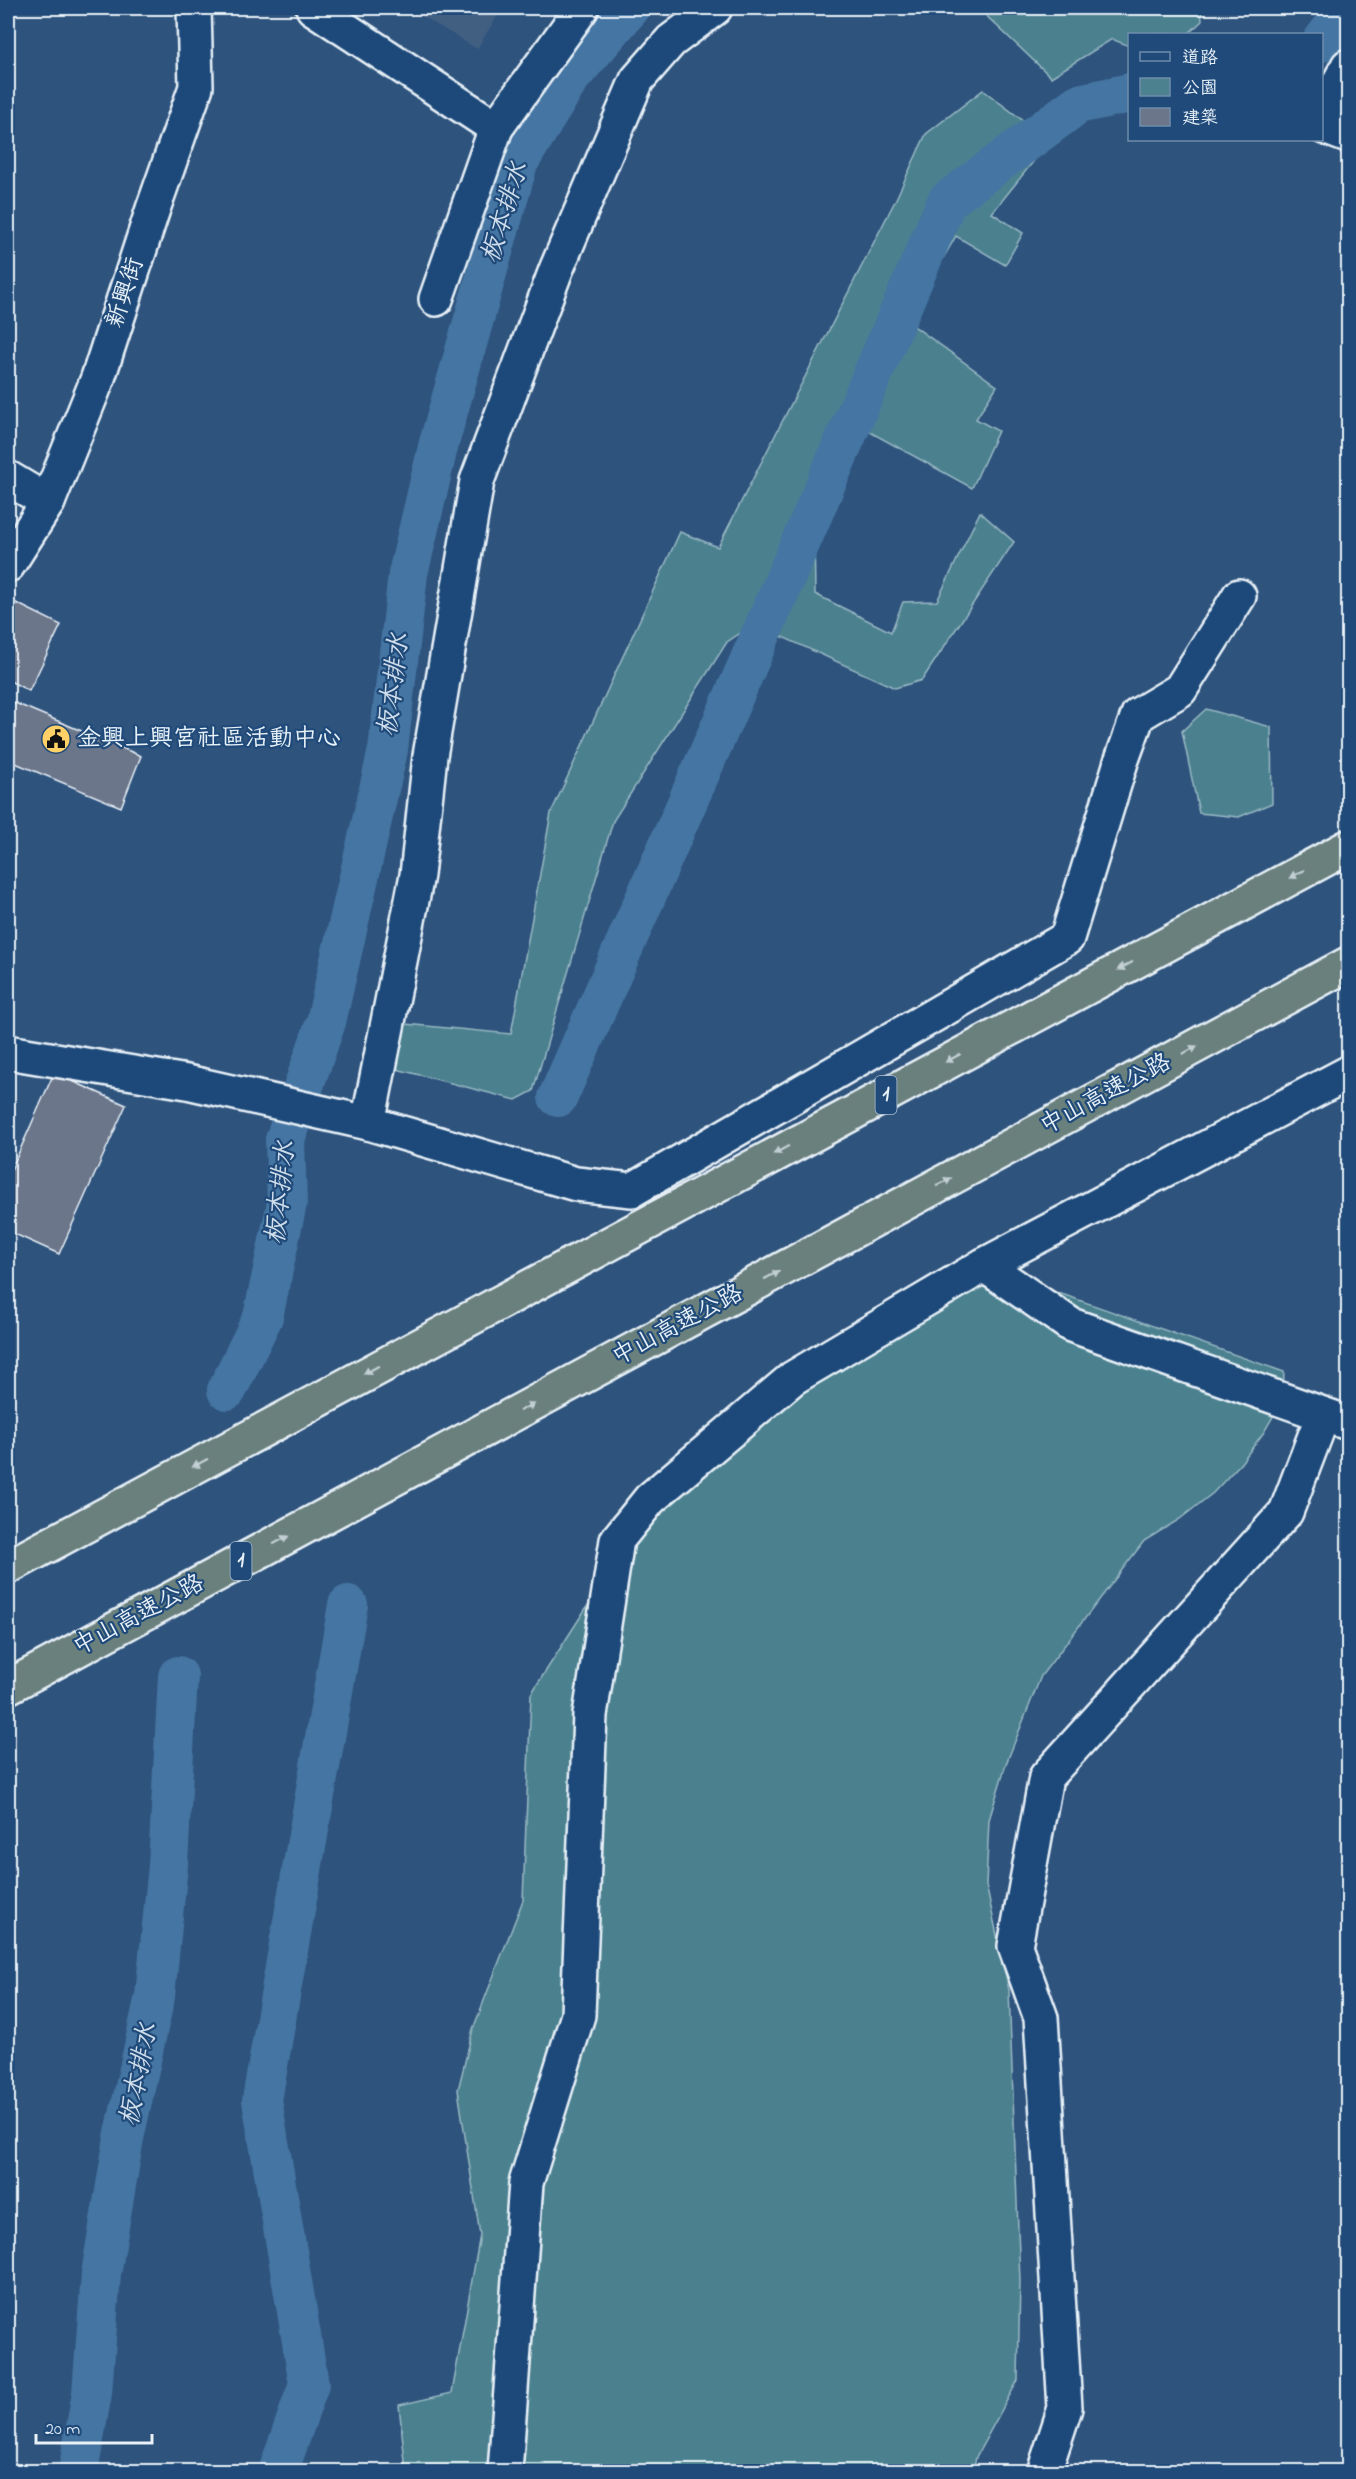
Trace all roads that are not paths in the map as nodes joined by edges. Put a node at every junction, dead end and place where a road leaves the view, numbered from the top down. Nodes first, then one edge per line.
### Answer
1 (194, 8) edge
2 (313, 8) edge
3 (582, 8) edge
4 (715, 8) edge
5 (1348, 66) edge
6 (1323, 112) edge
7 (1323, 126) edge
8 (495, 128) junction
9 (1348, 136) edge
10 (436, 299) dead end
11 (8, 478) edge
12 (48, 501) junction
13 (8, 564) edge
14 (1239, 596) dead end
15 (1348, 847) edge
16 (1348, 964) edge
17 (8, 1052) edge
18 (1348, 1073) edge
19 (368, 1123) junction
20 (984, 1265) junction
21 (1336, 1419) edge
22 (8, 1567) edge
23 (8, 1688) edge
24 (505, 2472) edge
25 (1044, 2472) edge

1 - 12 street, 新興街
2 - 8 street
3 - 8 street
4 - 19 street
5 - 6 street
7 - 9 street
8 - 10 street
11 - 12 street
12 - 13 street, 新興街
14 - 19 street
15 -> 22 highway, 1
23 -> 16 highway, 中山高速公路 / 1
17 - 19 street
18 - 20 street
20 - 21 street
20 - 24 street
21 - 25 street

